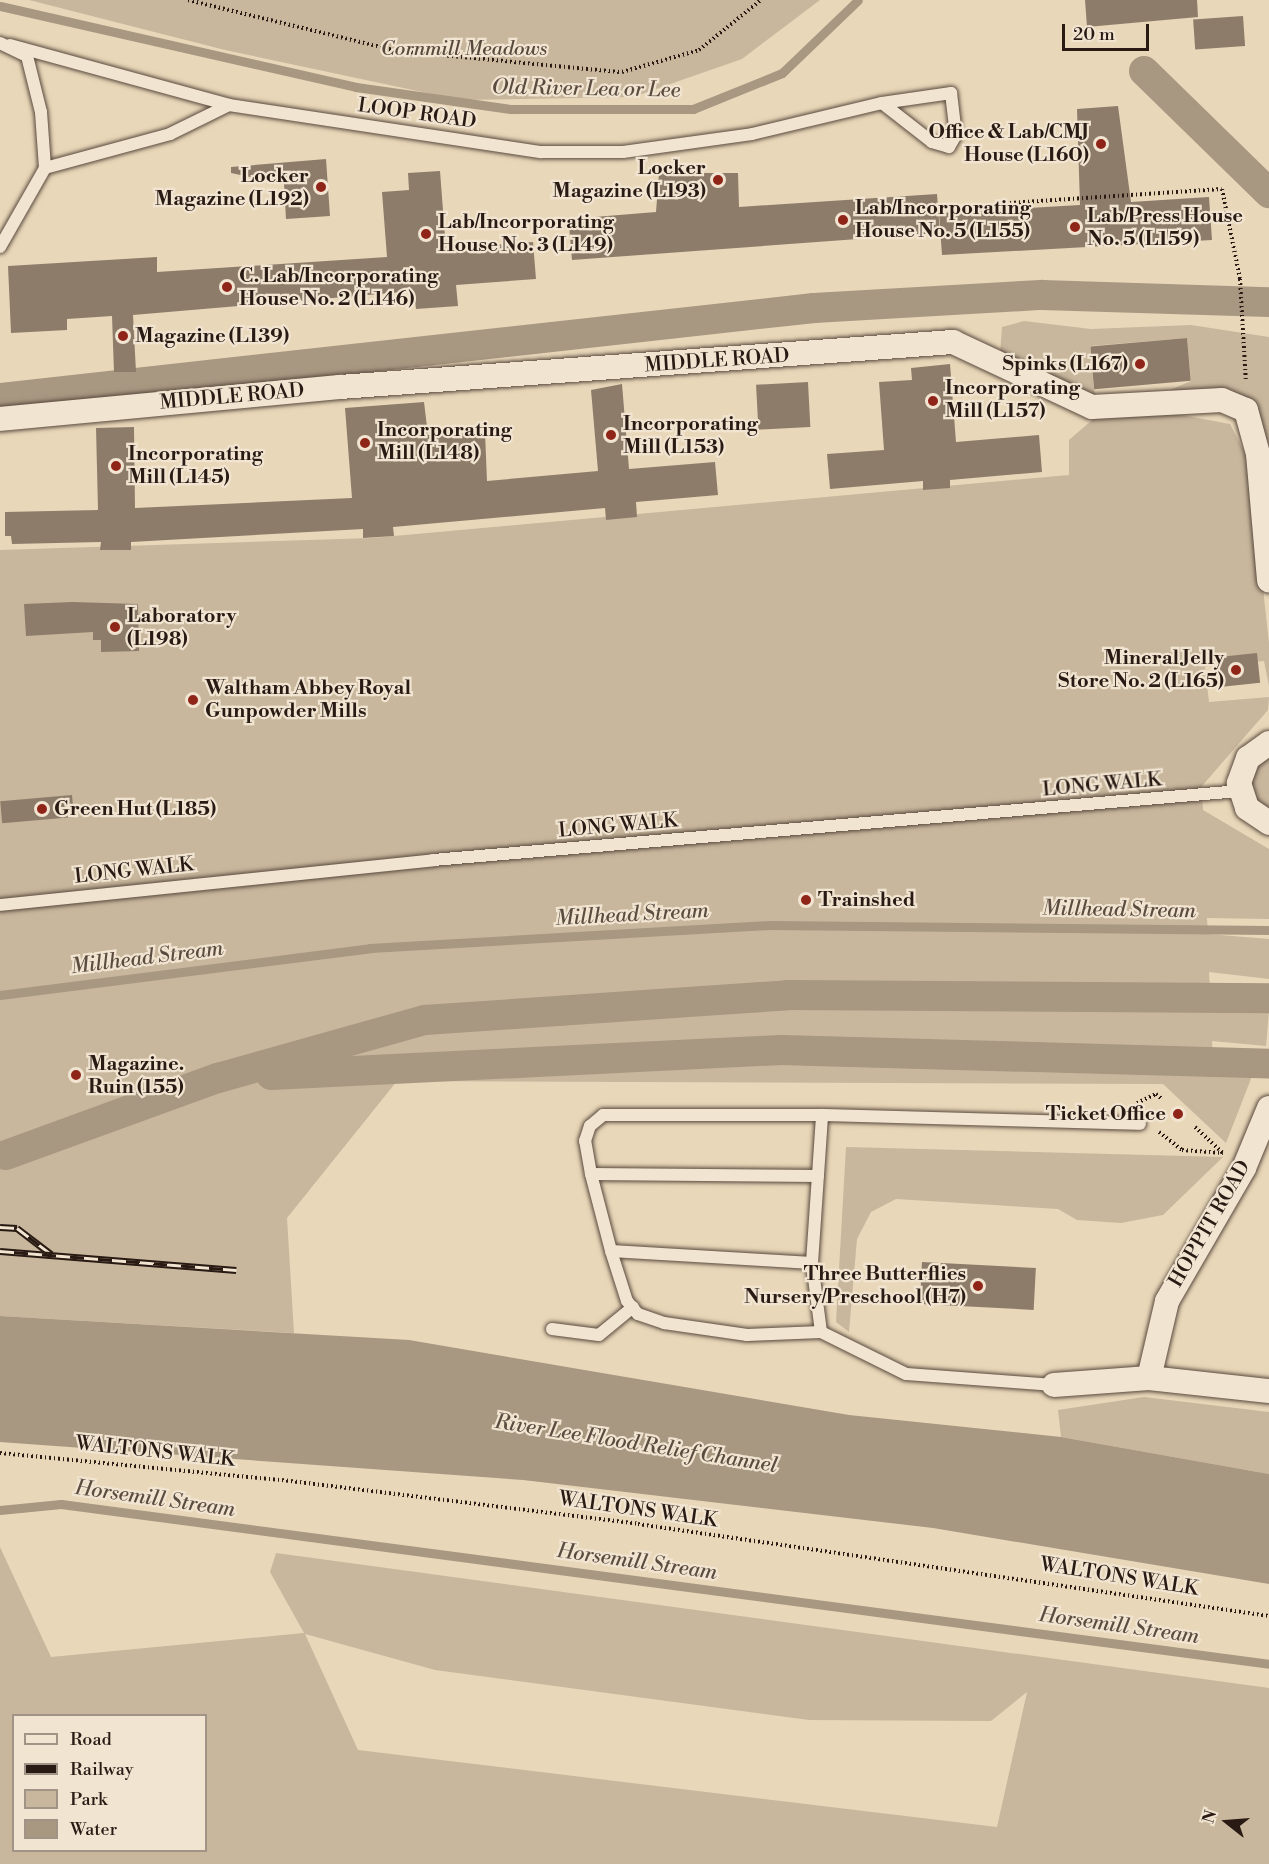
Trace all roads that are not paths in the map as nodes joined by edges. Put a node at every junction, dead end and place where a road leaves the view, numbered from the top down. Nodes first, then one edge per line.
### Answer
1 (5, 44) edge
2 (882, 103) junction
3 (229, 105) junction
4 (45, 168) junction
5 (0, 247) edge
6 (0, 419) edge
7 (1269, 581) edge
8 (1269, 743) edge
9 (1240, 791) junction
10 (1269, 823) edge
11 (0, 905) edge
12 (1269, 1108) edge
13 (822, 1115) junction
14 (1144, 1125) road end
15 (591, 1174) junction
16 (818, 1176) junction
17 (611, 1251) junction
18 (812, 1263) junction
19 (633, 1307) junction
20 (552, 1329) dead end
21 (821, 1332) junction
22 (1149, 1378) junction
23 (1054, 1385) joint
24 (1269, 1391) edge

1 - 3 lane, LOOP ROAD
1 - 4 lane
2 - 2 lane, LOOP ROAD
2 - 3 lane, LOOP ROAD
3 - 4 lane
4 - 5 lane
6 - 7 street, MIDDLE ROAD
8 - 9 street
9 - 10 street
9 - 11 lane, LONG WALK
12 - 22 street, HOPPIT ROAD
13 - 14 lane
13 - 15 lane
13 - 16 lane
15 - 16 lane
15 - 17 lane
16 - 18 lane
17 - 18 lane
17 - 19 lane
18 - 21 lane
19 - 20 lane
19 - 21 lane
21 - 23 lane
22 - 23 street
22 - 24 street

